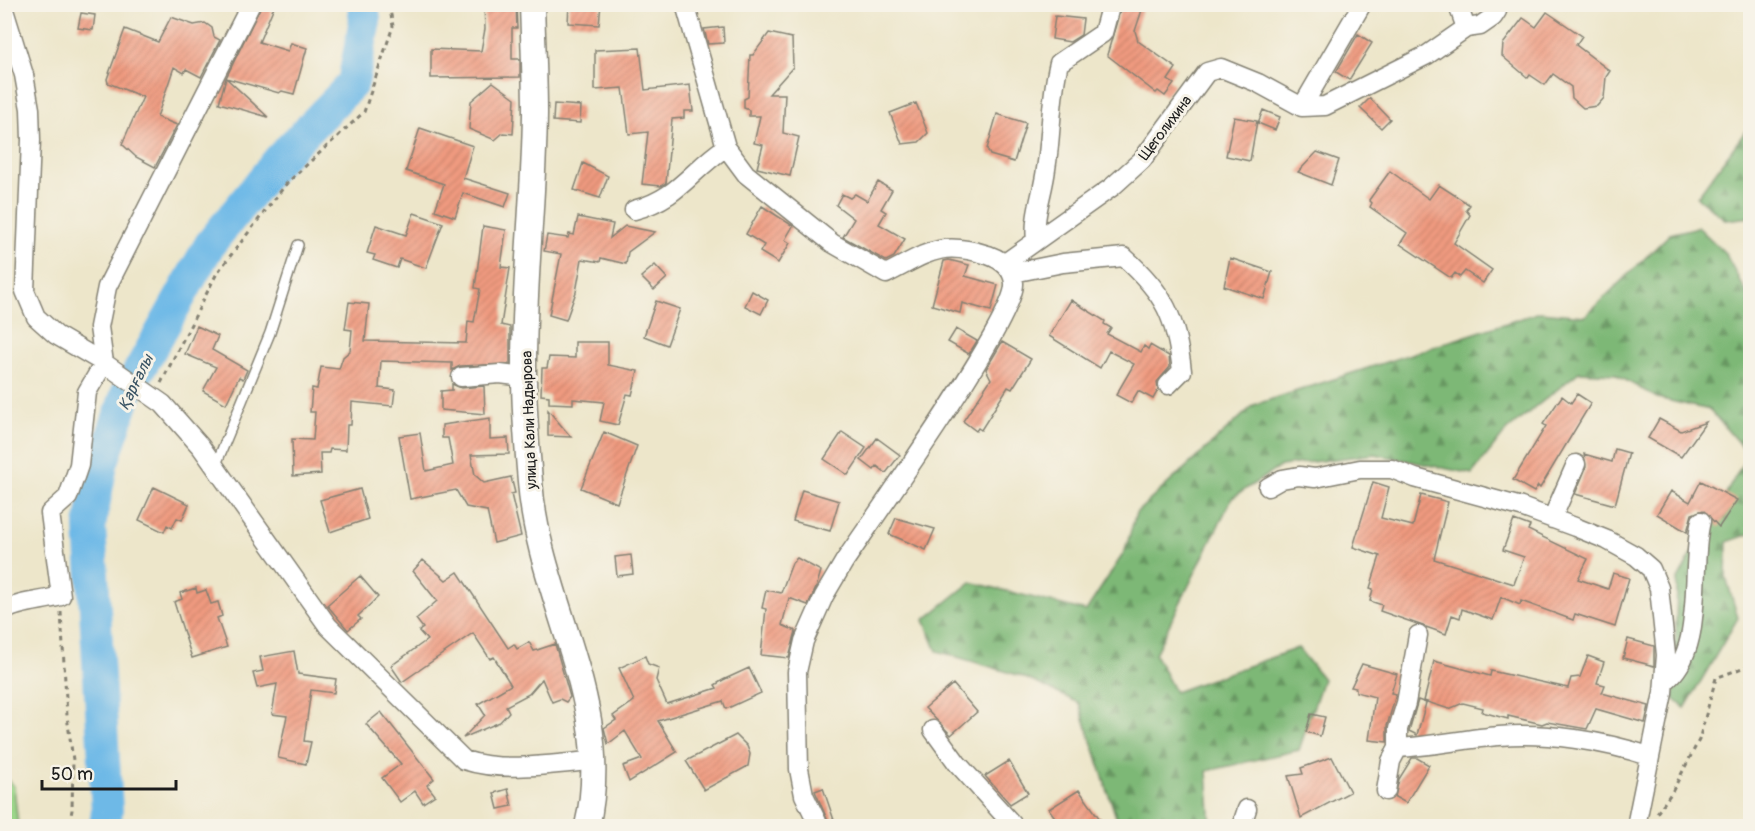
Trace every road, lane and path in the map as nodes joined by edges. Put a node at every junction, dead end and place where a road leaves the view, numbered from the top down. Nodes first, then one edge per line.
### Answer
1 (251, 4) edge
2 (389, 4) edge
3 (532, 4) edge
4 (685, 4) edge
5 (1362, 4) edge
6 (1462, 4) edge
7 (1496, 4) edge
8 (1110, 6) dead end
9 (4, 10) edge
10 (1466, 28) junction
11 (1302, 107) junction
12 (726, 147) junction
13 (634, 210) dead end
14 (1036, 241) junction
15 (298, 245) dead end
16 (1009, 268) junction
17 (104, 363) junction
18 (524, 376) junction
19 (461, 377) dead end
20 (1168, 385) dead end
21 (150, 394) junction
22 (1576, 464) dead end
23 (215, 467) junction
24 (1268, 487) dead end
25 (1552, 519) junction
26 (1701, 521) dead end
27 (60, 596) junction
28 (4, 610) edge
29 (1418, 635) dead end
30 (1750, 665) edge
31 (1664, 682) junction
32 (933, 730) dead end
33 (1398, 748) junction
34 (1649, 756) junction
35 (591, 761) junction
36 (1386, 791) dead end
37 (1654, 818) dead end
38 (69, 826) edge
39 (586, 826) edge
40 (819, 826) edge
41 (1014, 826) edge
42 (1636, 826) edge

1 - 17 street
2 - 21 path
3 - 18 street, улица Кали Надырова
4 - 12 street
5 - 11 street
6 - 10 street
7 - 10 street
8 - 14 street
9 - 17 street
10 - 11 street
11 - 14 street, Щеголихина
12 - 13 street
12 - 16 street
14 - 16 street, Щеголихина
15 - 23 lane
16 - 20 street
16 - 40 street
17 - 21 street
17 - 27 street
18 - 19 street
18 - 35 street, улица Кали Надырова
21 - 23 street
22 - 25 street
23 - 35 street
24 - 25 street
25 - 31 street
26 - 31 street
27 - 28 street
27 - 38 path
29 - 33 street
30 - 37 path
31 - 34 street
32 - 41 street
33 - 34 street
33 - 36 street
34 - 42 street
35 - 39 street, улица Кали Надырова

